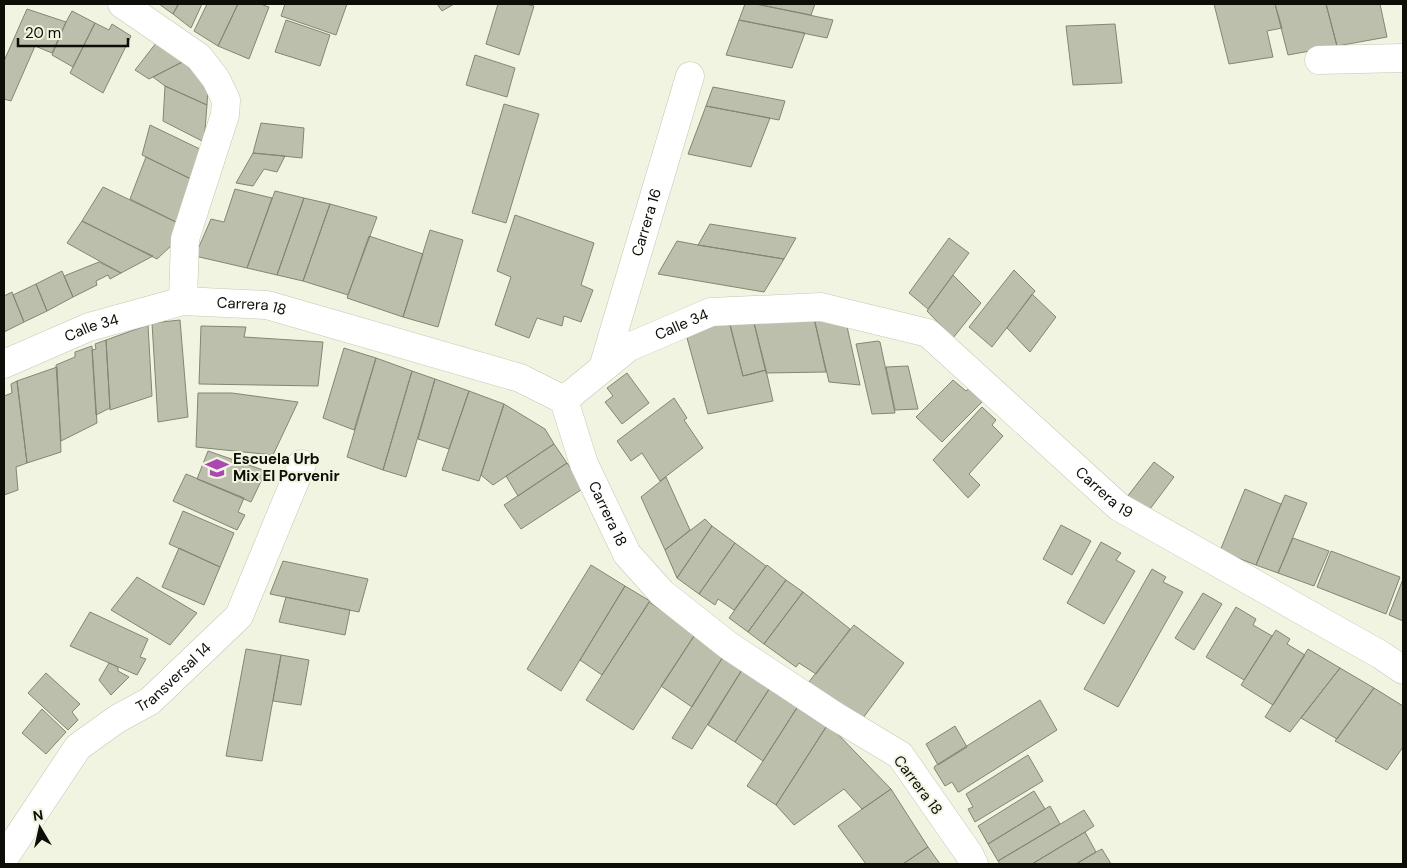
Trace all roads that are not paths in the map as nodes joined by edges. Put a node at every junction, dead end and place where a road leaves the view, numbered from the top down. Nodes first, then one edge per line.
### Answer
1 (122, 4) edge
2 (1403, 58) edge
3 (1320, 60) dead end
4 (690, 76) dead end
5 (183, 302) junction
6 (820, 307) joint
7 (4, 364) edge
8 (603, 368) junction
9 (564, 400) junction
10 (302, 464) dead end
11 (1403, 670) edge
12 (4, 858) edge
13 (974, 864) edge

1 - 5 street
2 - 3 street
4 - 8 street, Carrera 16
5 - 7 street, Calle 34
5 - 9 street, Carrera 18
6 - 8 street, Calle 34
6 - 11 street, Carrera 19
8 - 9 street, Calle 34
9 - 13 street, Carrera 18
10 - 12 street, Transversal 14

